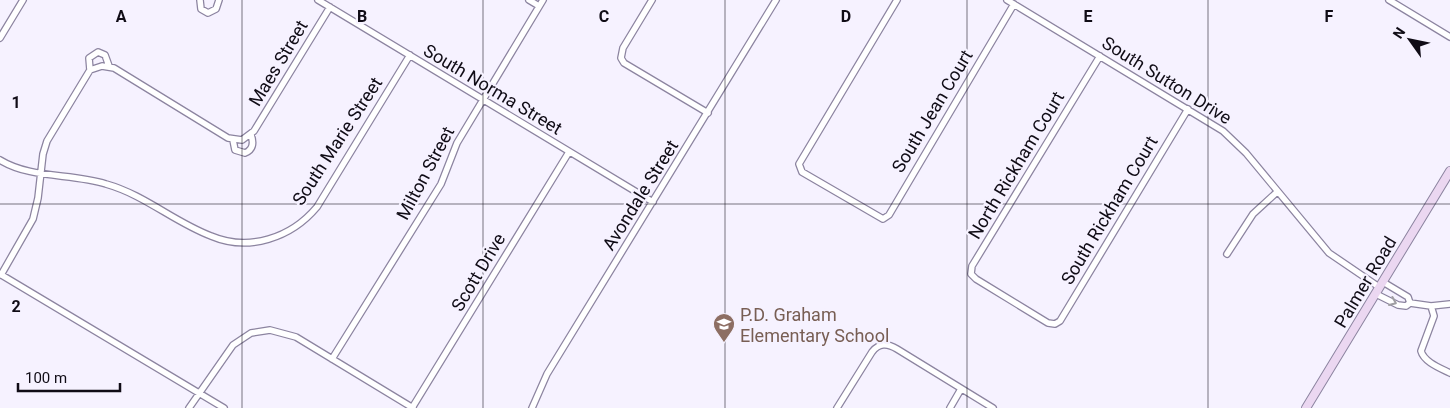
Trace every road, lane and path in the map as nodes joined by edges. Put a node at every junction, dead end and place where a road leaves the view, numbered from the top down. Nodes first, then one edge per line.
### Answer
1 (23, 0) edge
2 (200, 0) edge
3 (219, 0) edge
4 (318, 0) edge
5 (529, 0) edge
6 (543, 0) edge
7 (652, 0) edge
8 (776, 0) edge
9 (897, 0) edge
10 (1007, 0) edge
11 (1389, 0) edge
12 (1014, 4) junction
13 (539, 6) junction
14 (330, 7) junction
15 (1450, 37) edge
16 (0, 38) edge
17 (410, 55) junction
18 (1100, 56) junction
19 (109, 66) junction
20 (90, 70) junction
21 (483, 100) junction
22 (1188, 109) junction
23 (708, 113) junction
24 (251, 135) junction
25 (233, 140) junction
26 (569, 152) junction
27 (0, 160) edge
28 (1450, 171) edge
29 (40, 173) junction
30 (1277, 192) junction
31 (653, 202) junction
32 (1227, 254) dead end
33 (1, 274) edge
34 (1379, 288) junction
35 (1410, 303) junction
36 (1450, 304) edge
37 (1431, 306) junction
38 (1055, 324) joint
39 (332, 360) junction
40 (1450, 373) edge
41 (961, 389) junction
42 (199, 393) junction
43 (190, 408) edge
44 (224, 408) edge
45 (412, 408) edge
46 (532, 408) edge
47 (837, 408) edge
48 (950, 408) edge
49 (993, 408) edge
50 (1306, 408) edge

1 - 16 street
2 - 3 street
4 - 14 street, South Norma Street
5 - 13 street
6 - 13 street, Milton Street
7 - 23 street
8 - 23 street, Avondale Street
9 - 12 street, South Jean Court
10 - 12 street, South Sutton Drive
11 - 15 street
12 - 18 street, South Sutton Drive
13 - 21 street, Milton Street
14 - 17 street, South Norma Street
14 - 24 street, Maes Street
17 - 21 street, South Norma Street
17 - 29 street, South Marie Street
18 - 22 street, South Sutton Drive
18 - 38 street, North Rickham Court
19 - 20 street
19 - 20 street, Maes Street
19 - 25 street, Maes Street
20 - 29 street, Maes Street
21 - 26 street, South Norma Street
21 - 39 street, Milton Street
22 - 30 street, South Sutton Drive
22 - 38 street, South Rickham Court
23 - 31 street, Avondale Street
24 - 25 street
24 - 25 street, Maes Street
26 - 31 street, South Norma Street
26 - 45 street, Scott Drive
27 - 29 street, South Marie Street
28 - 34 street, Palmer Road
29 - 33 street, Maes Street
30 - 32 street
30 - 34 street, South Sutton Drive
31 - 46 street, Avondale Street
33 - 42 street
34 - 35 street
34 -> 35 street
34 - 50 street, Palmer Road
35 - 37 street
36 - 37 street
37 - 40 street
39 - 42 street
39 - 45 street
41 - 47 street
41 - 48 street
41 - 49 street
42 - 43 street
42 - 44 street

